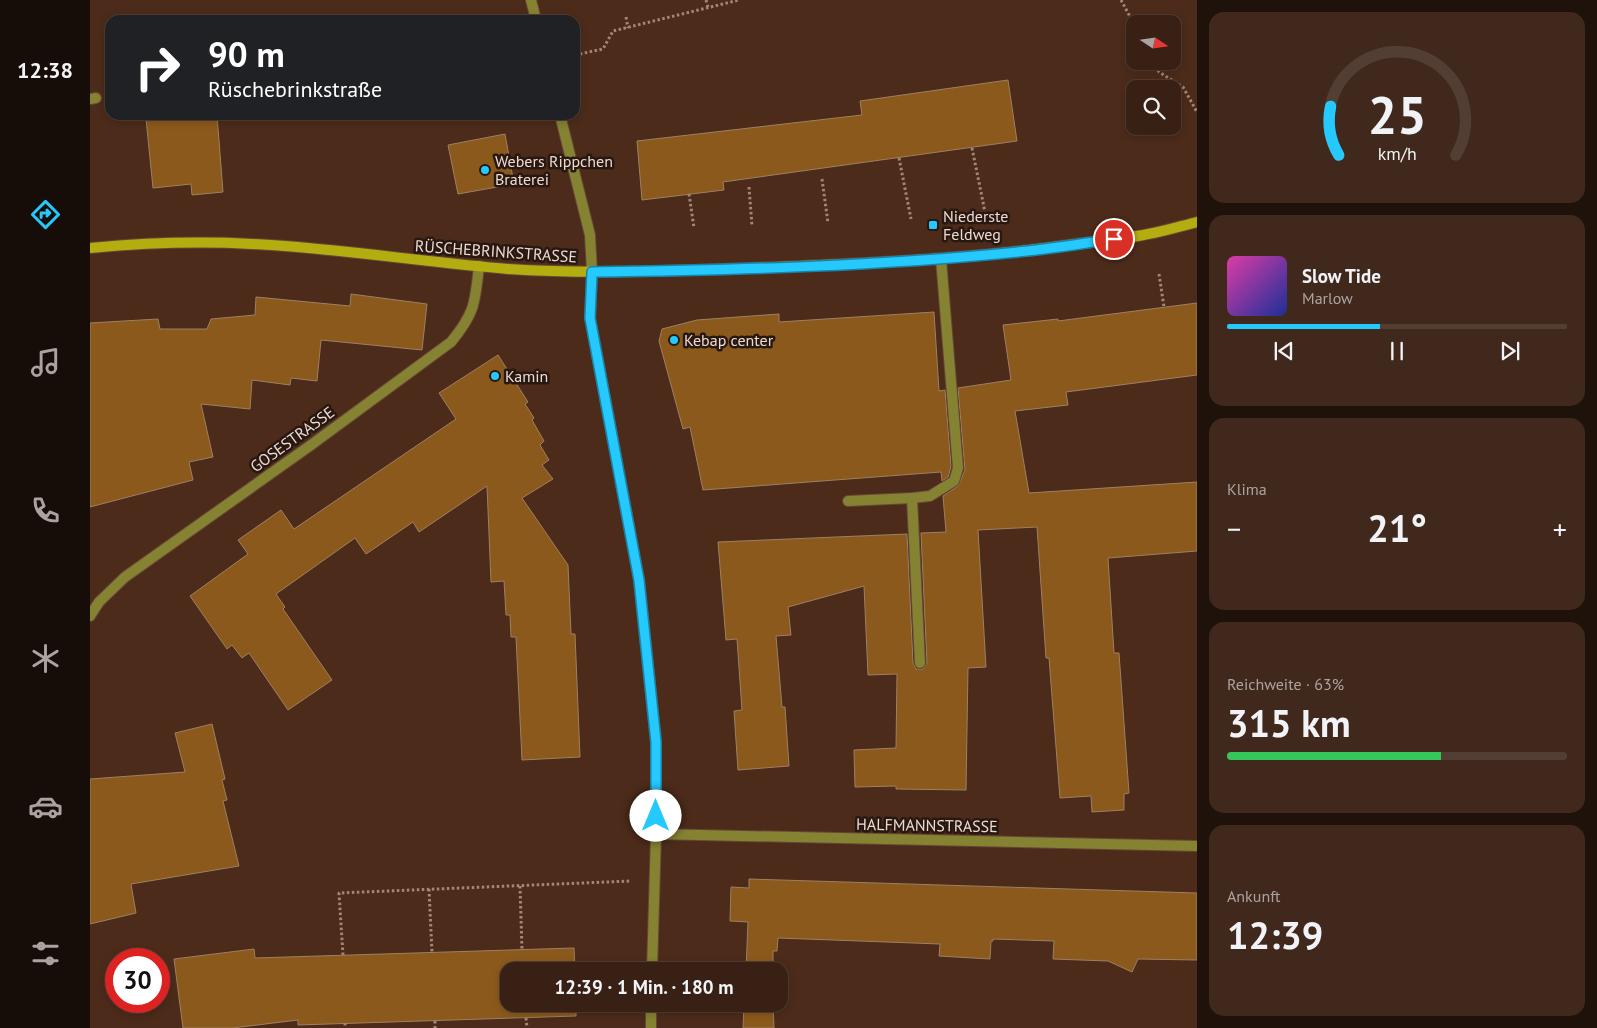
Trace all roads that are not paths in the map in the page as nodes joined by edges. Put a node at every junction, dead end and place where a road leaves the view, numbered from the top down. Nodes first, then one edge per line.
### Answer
1 (531, 0) edge
2 (535, 15) edge
3 (561, 120) edge
4 (1197, 222) edge
5 (90, 248) edge
6 (940, 258) junction
7 (479, 266) junction
8 (592, 272) junction
9 (912, 498) junction
10 (848, 501) dead end
11 (90, 616) edge
12 (920, 663) dead end
13 (656, 834) junction
14 (1197, 846) edge
15 (652, 962) edge
16 (651, 1012) edge
17 (651, 1028) edge

1 - 2 street
3 - 8 street
4 - 6 main road, RÜSCHEBRINKSTRASSE
5 - 7 main road, RÜSCHEBRINKSTRASSE
6 - 8 main road, RÜSCHEBRINKSTRASSE
6 - 9 street
7 - 8 main road, RÜSCHEBRINKSTRASSE
7 - 11 street, GOSESTRASSE
8 - 13 street
9 - 10 street
9 - 12 street
13 - 14 street, HALFMANNSTRASSE
13 - 15 street
16 - 17 street

